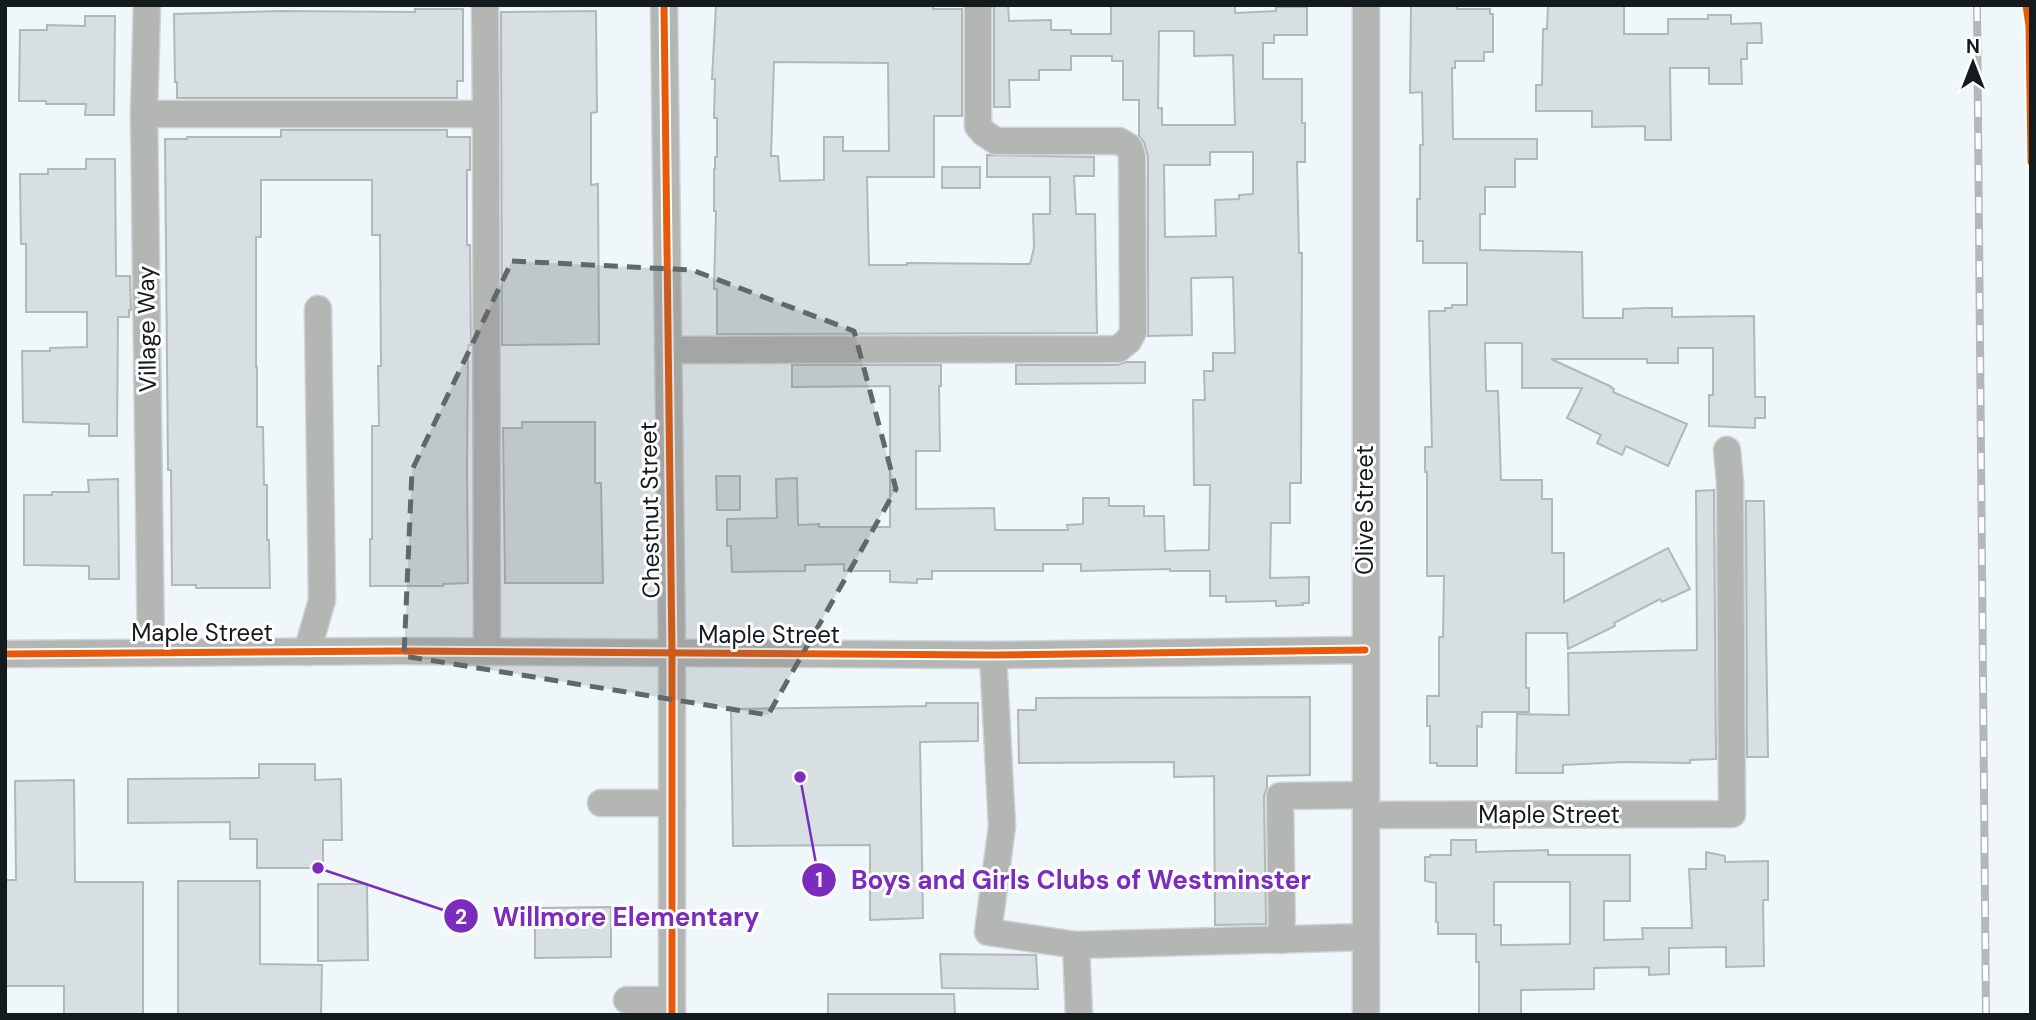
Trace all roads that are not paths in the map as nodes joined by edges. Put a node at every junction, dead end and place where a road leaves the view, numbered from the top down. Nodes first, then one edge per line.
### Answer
1 (147, 5) edge
2 (485, 5) edge
3 (664, 5) edge
4 (978, 5) edge
5 (1366, 5) edge
6 (145, 114) junction
7 (486, 114) junction
8 (318, 309) dead end
9 (668, 350) junction
10 (1727, 450) dead end
11 (1365, 650) junction
12 (307, 652) junction
13 (487, 652) junction
14 (150, 653) junction
15 (5, 654) edge
16 (671, 654) junction
17 (993, 655) junction
18 (601, 803) dead end
19 (672, 803) junction
20 (1366, 805) junction
21 (1366, 937) junction
22 (1283, 940) junction
23 (1076, 945) junction
24 (626, 1000) dead end
25 (672, 1007) edge
26 (1079, 1015) edge
27 (1366, 1015) edge

1 - 6 street, Village Way
2 - 7 street
3 - 9 street, Chestnut Street
4 - 9 street
5 - 11 street, Olive Street
6 - 7 street
6 - 14 street, Village Way
7 - 13 street
8 - 12 street
9 - 16 street, Chestnut Street
10 - 20 street, Maple Street
11 - 17 street, Maple Street
11 - 20 street, Olive Street
12 - 13 street, Maple Street
12 - 14 street, Maple Street
13 - 16 street, Maple Street
14 - 15 street, Maple Street
16 - 17 street, Maple Street
16 - 19 street, Chestnut Street
17 - 23 street
18 - 19 street
19 - 25 street, Chestnut Street
20 - 21 street, Olive Street
20 - 22 street, Maple Street
21 - 22 street
21 - 27 street, Olive Street
22 - 23 street
23 - 26 street
24 - 25 street

